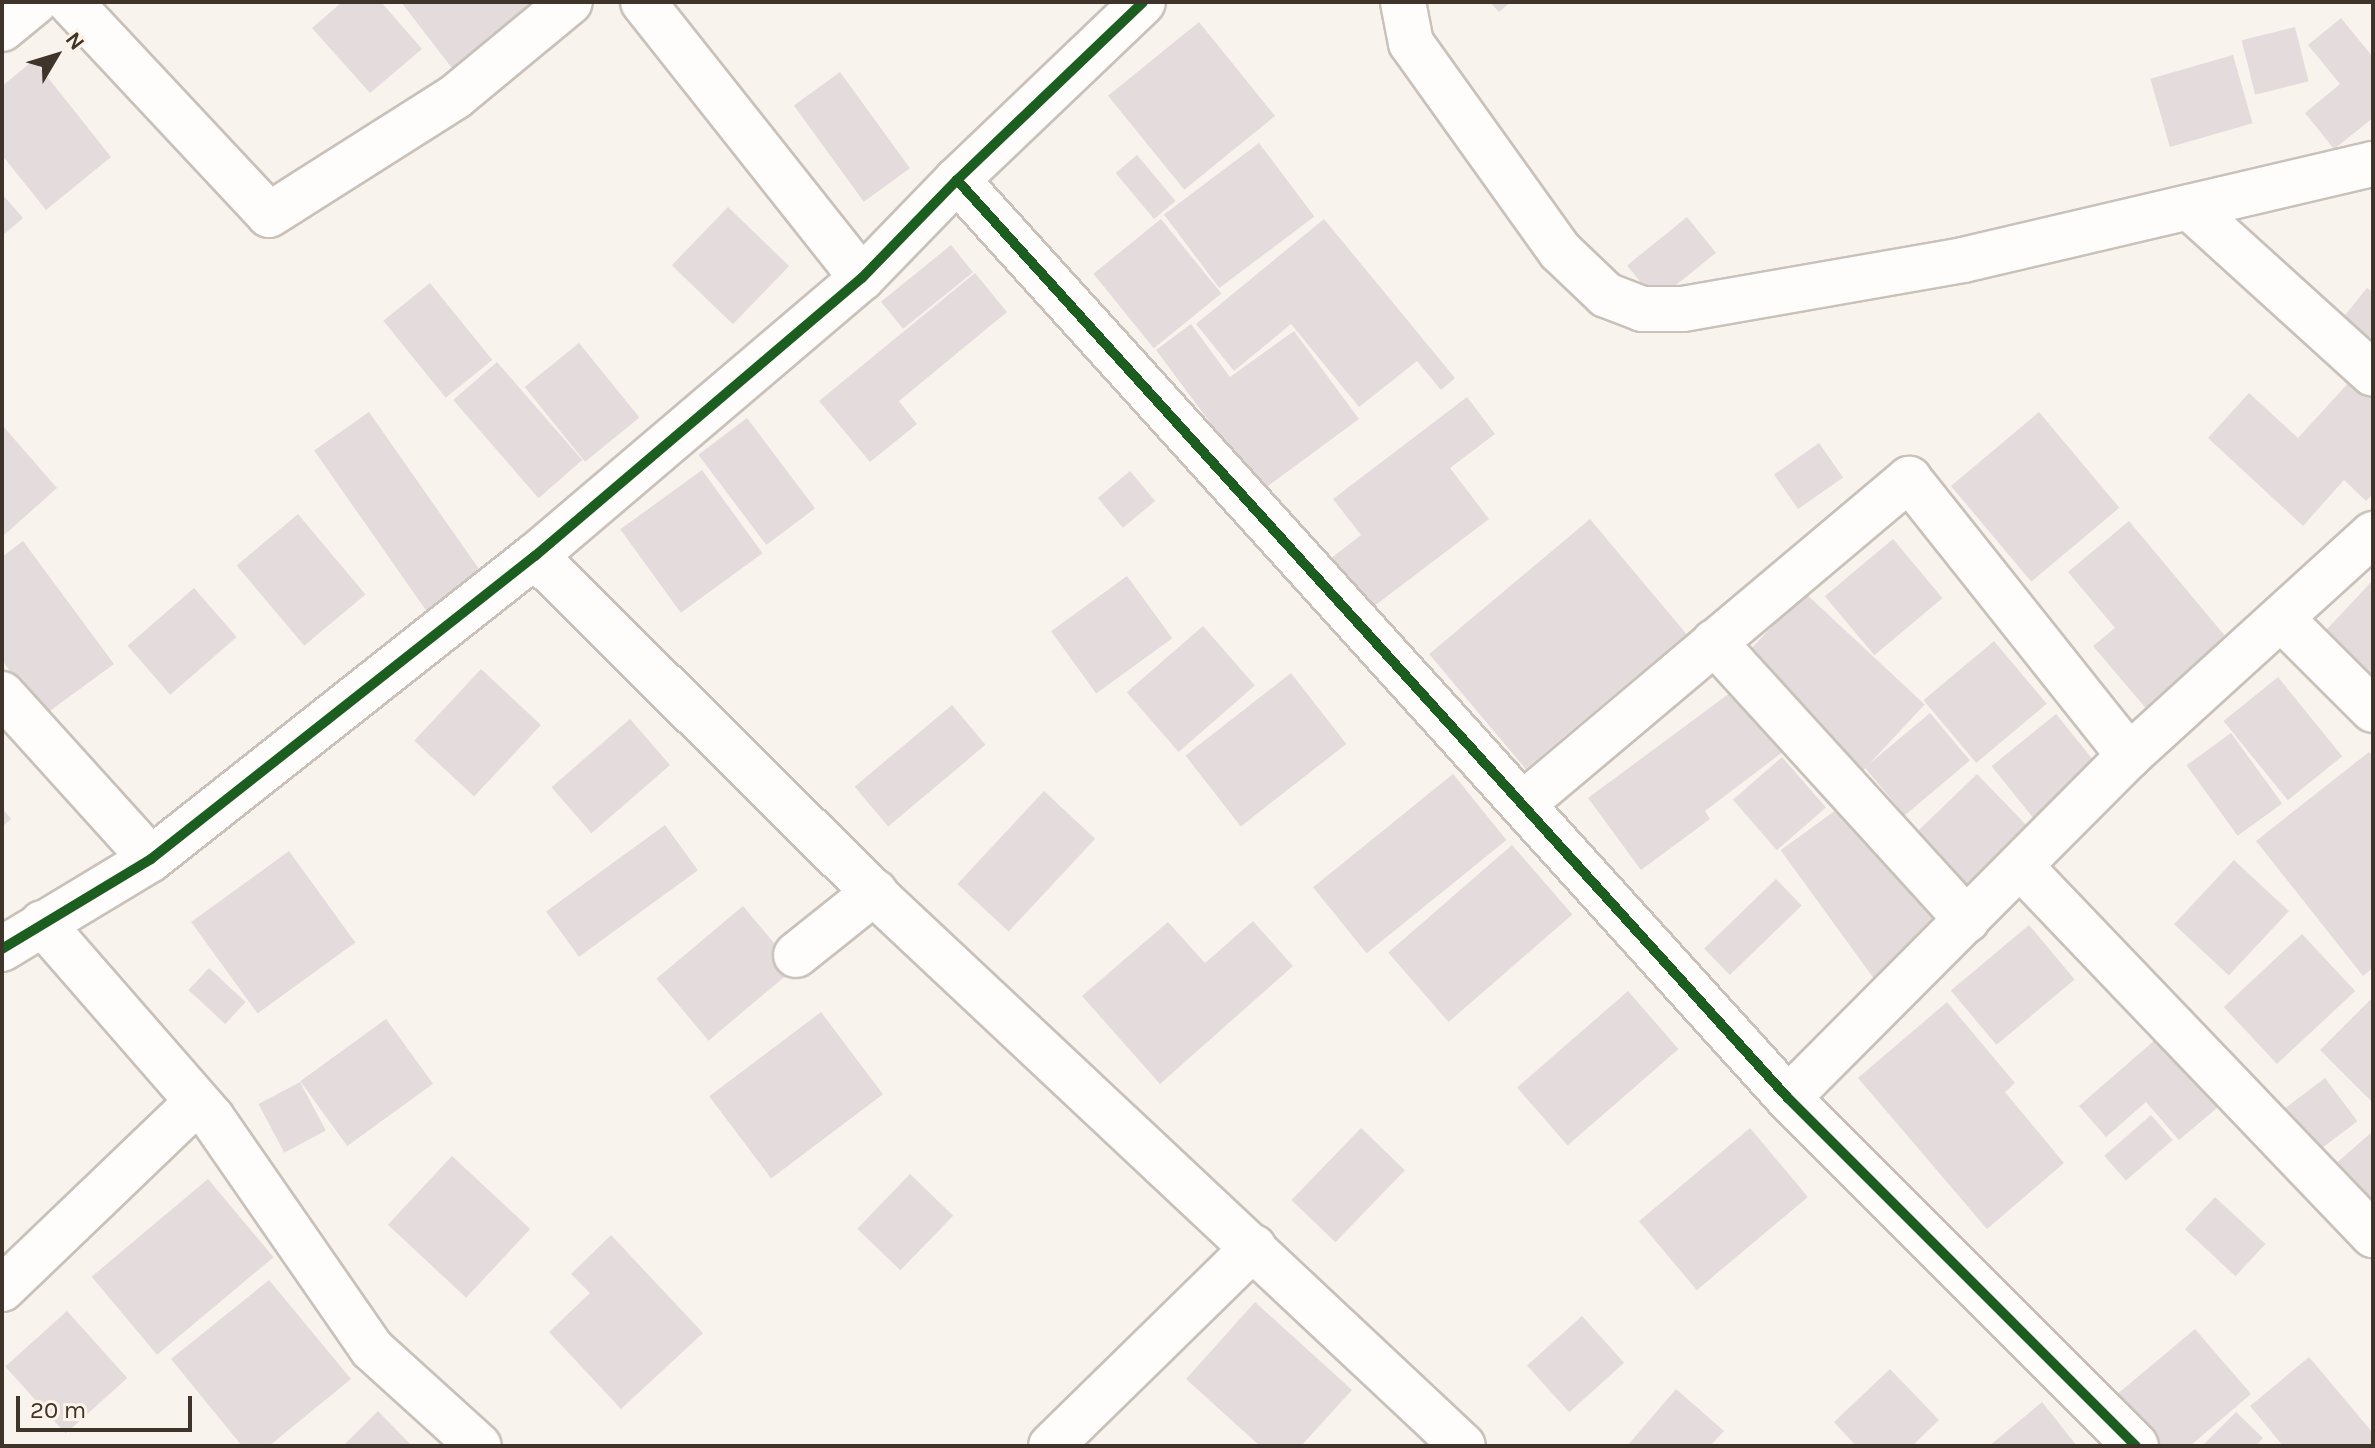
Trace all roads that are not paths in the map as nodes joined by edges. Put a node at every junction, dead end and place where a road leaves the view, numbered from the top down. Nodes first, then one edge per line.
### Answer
1 (35, 2) edge
2 (70, 2) edge
3 (570, 2) edge
4 (643, 2) edge
5 (1143, 2) edge
6 (1403, 2) edge
7 (2, 29) edge
8 (2373, 164) edge
9 (957, 180) junction
10 (2189, 207) junction
11 (862, 278) junction
12 (2373, 374) edge
13 (2373, 534) edge
14 (535, 556) junction
15 (2281, 618) junction
16 (1714, 642) junction
17 (2, 694) edge
18 (2373, 710) edge
19 (2129, 756) junction
20 (1523, 804) junction
21 (151, 859) junction
22 (2020, 866) junction
23 (875, 892) junction
24 (1967, 920) junction
25 (42, 923) junction
26 (2, 949) edge
27 (796, 955) dead end
28 (1788, 1098) junction
29 (197, 1102) junction
30 (2373, 1235) edge
31 (1254, 1247) junction
32 (2, 1289) edge
33 (479, 1446) edge
34 (1051, 1446) edge
35 (1463, 1446) edge
36 (2136, 1446) edge

1 - 7 street
2 - 3 street
4 - 11 street
5 - 9 street
6 - 10 street
8 - 10 street
9 - 11 street
9 - 20 street
10 - 12 street
11 - 14 street
13 - 15 street
14 - 21 street
14 - 23 street
15 - 18 street
15 - 19 street
16 - 19 street
16 - 20 street
16 - 24 street
17 - 21 street
19 - 22 street
20 - 28 street
21 - 25 street
22 - 24 street
22 - 30 street
23 - 27 street
23 - 31 street
24 - 28 street
25 - 26 street
25 - 29 street
28 - 36 street
29 - 32 street
29 - 33 street
31 - 34 street
31 - 35 street

